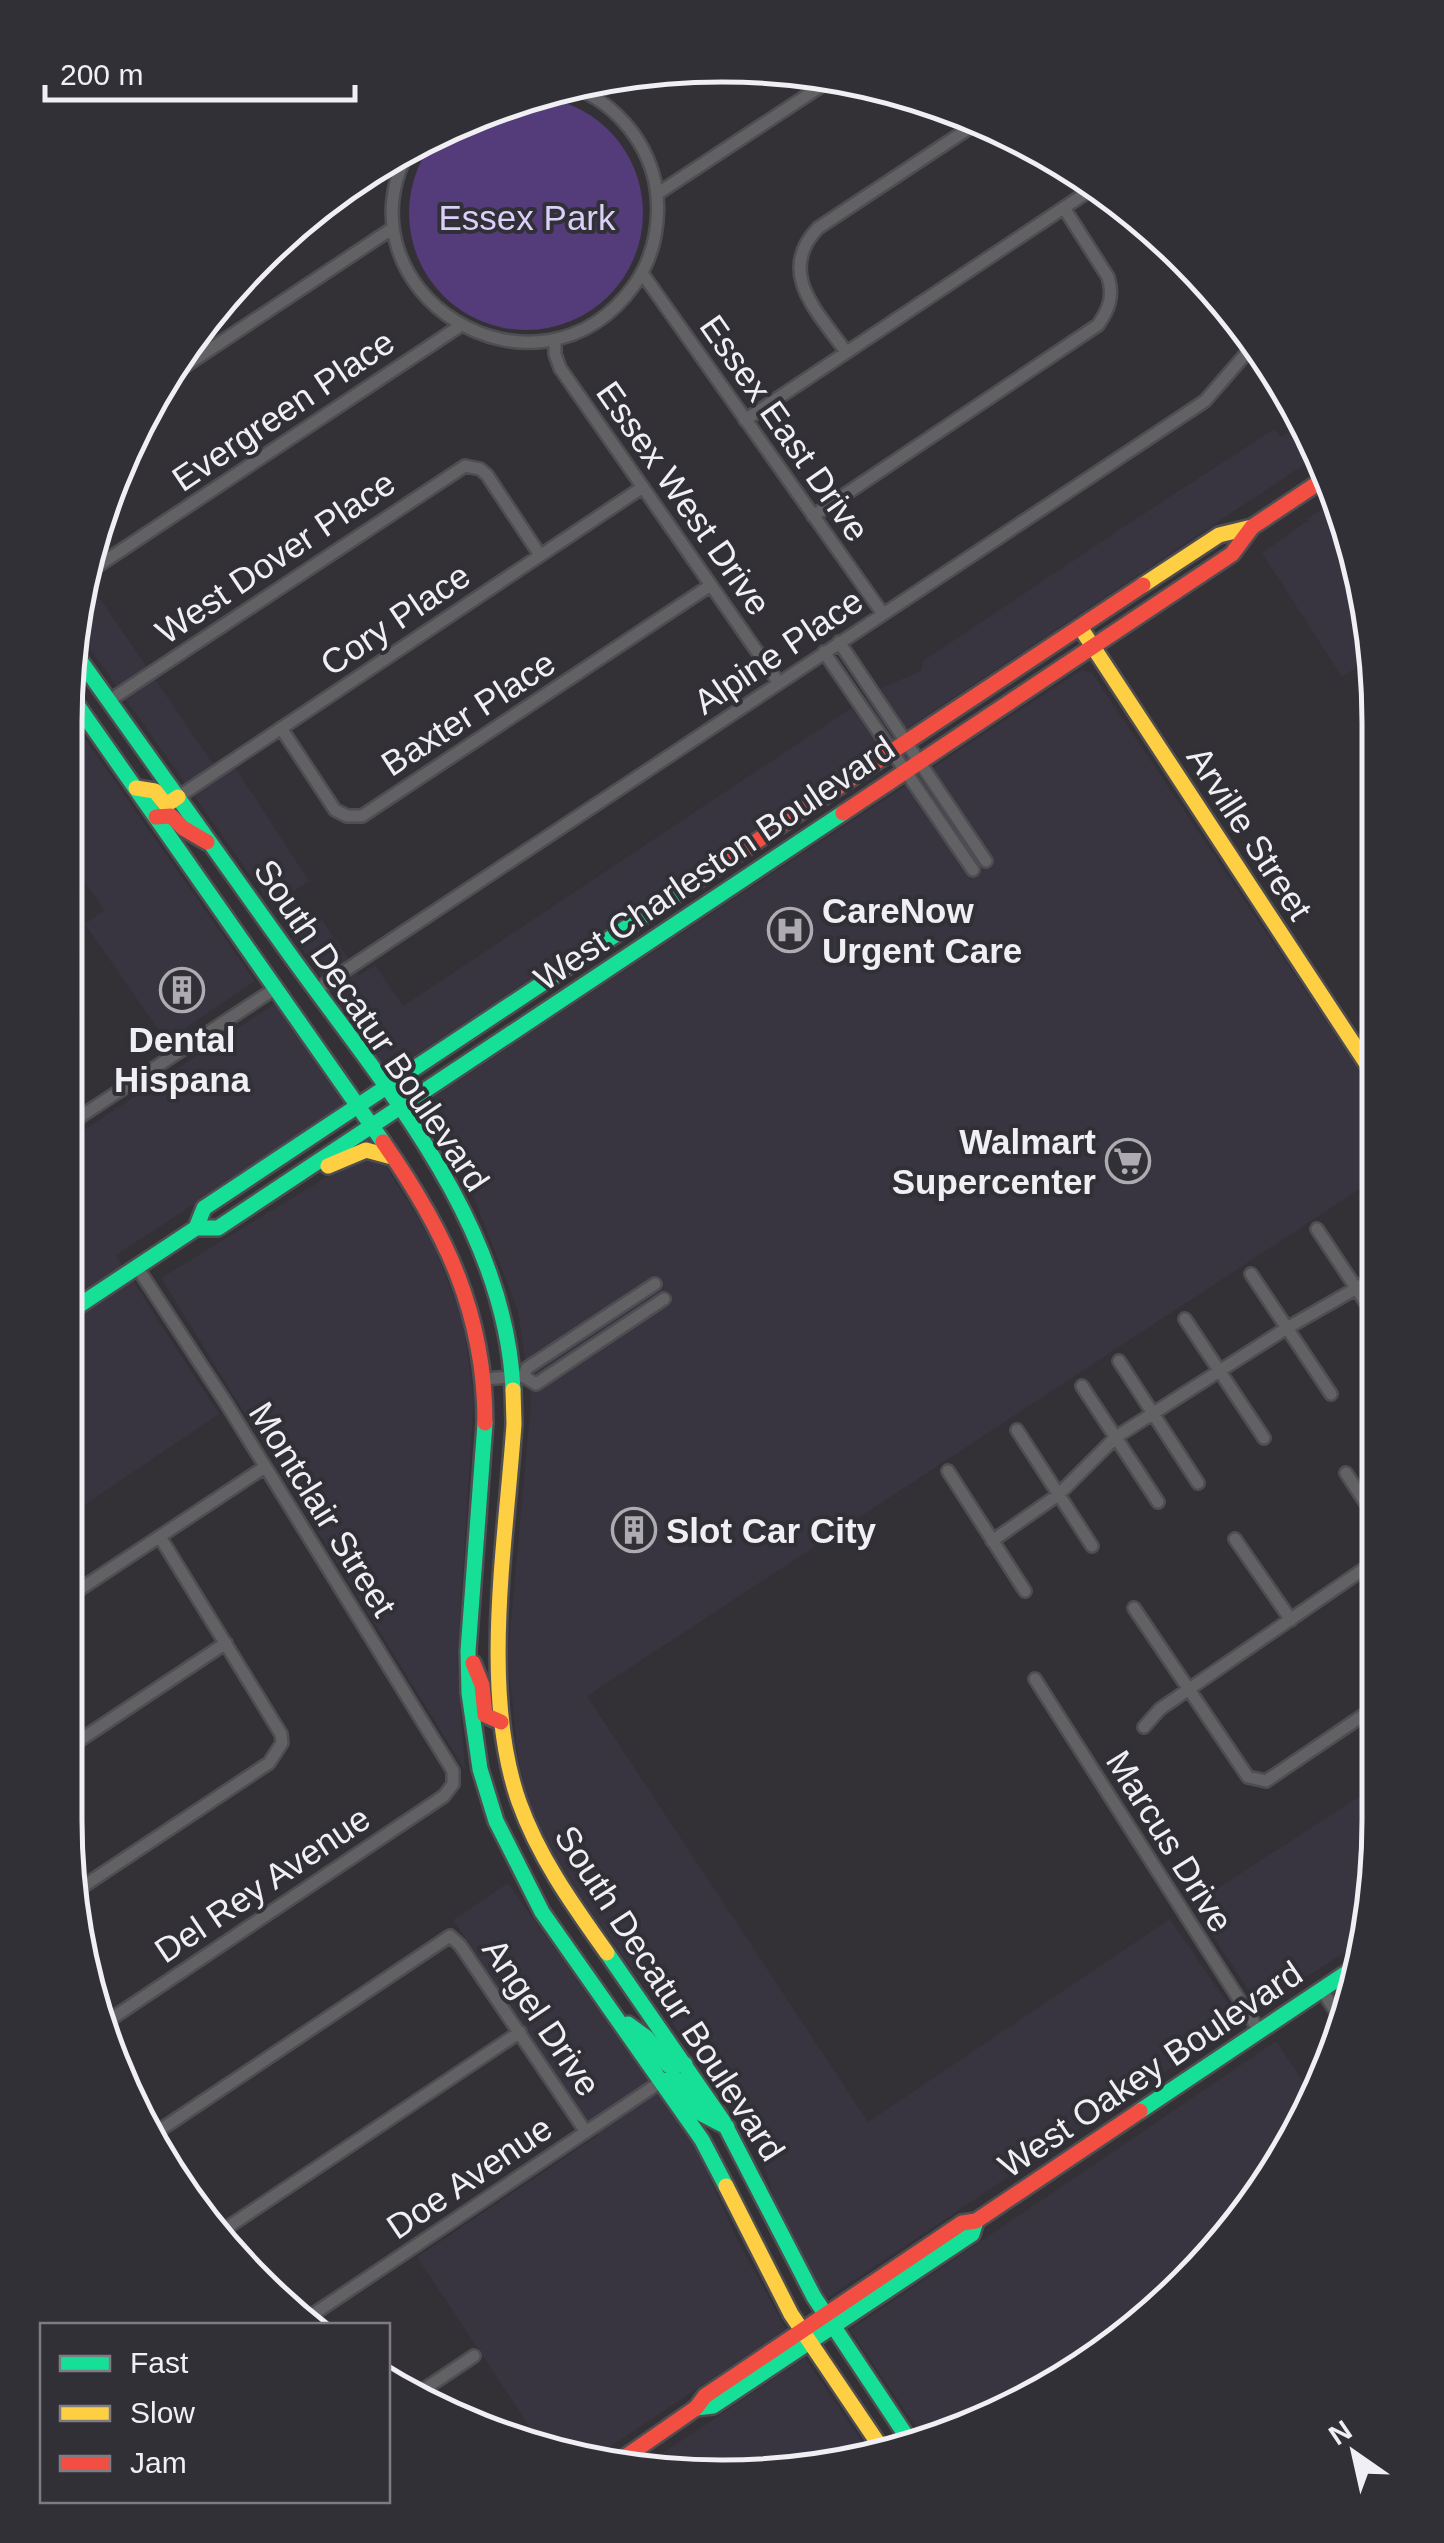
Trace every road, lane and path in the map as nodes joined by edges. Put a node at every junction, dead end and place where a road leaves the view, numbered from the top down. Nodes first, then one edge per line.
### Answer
1 (816, 90) edge
2 (592, 96) edge
3 (966, 130) edge
4 (402, 168) edge
5 (657, 194) junction
6 (1084, 195) edge
7 (1064, 208) junction
8 (393, 228) junction
9 (642, 273) junction
10 (460, 326) junction
11 (555, 340) junction
12 (846, 352) junction
13 (1245, 355) edge
14 (196, 359) edge
15 (745, 420) junction
16 (1316, 485) edge
17 (643, 487) junction
18 (812, 516) junction
19 (1252, 527) junction
20 (540, 555) junction
21 (102, 563) edge
22 (711, 585) junction
23 (883, 614) junction
24 (1080, 627) junction
25 (839, 642) junction
26 (1092, 647) junction
27 (824, 652) junction
28 (85, 667) edge
29 (779, 683) junction
30 (110, 700) junction
31 (82, 712) edge
32 (280, 728) junction
33 (906, 756) junction
34 (136, 788) junction
35 (178, 797) junction
36 (156, 817) junction
37 (212, 845) junction
38 (736, 855) junction
39 (986, 861) dead end
40 (972, 870) dead end
41 (630, 926) junction
42 (660, 934) junction
43 (580, 987) junction
44 (276, 988) junction
45 (316, 990) junction
46 (1362, 1059) edge
47 (385, 1088) junction
48 (358, 1106) junction
49 (399, 1109) junction
50 (82, 1115) edge
51 (373, 1126) junction
52 (396, 1160) junction
53 (305, 1170) junction
54 (196, 1228) junction
55 (1317, 1229) dead end
56 (137, 1267) junction
57 (1250, 1274) dead end
58 (654, 1284) dead end
59 (1362, 1285) edge
60 (1356, 1289) junction
61 (1362, 1298) edge
62 (664, 1299) dead end
63 (82, 1303) edge
64 (1185, 1319) dead end
65 (1287, 1328) junction
66 (1119, 1362) dead end
67 (1220, 1370) junction
68 (518, 1376) junction
69 (484, 1379) junction
70 (1082, 1386) dead end
71 (1331, 1394) dead end
72 (1152, 1413) junction
73 (1017, 1430) dead end
74 (1116, 1438) junction
75 (1264, 1438) dead end
76 (265, 1467) junction
77 (948, 1471) dead end
78 (1346, 1473) dead end
79 (1198, 1483) dead end
80 (1058, 1494) junction
81 (1362, 1498) edge
82 (1158, 1502) dead end
83 (160, 1536) junction
84 (1235, 1539) dead end
85 (992, 1540) junction
86 (1092, 1546) dead end
87 (1362, 1570) edge
88 (82, 1588) edge
89 (1025, 1591) dead end
90 (1134, 1608) dead end
91 (1291, 1620) junction
92 (226, 1643) junction
93 (468, 1654) junction
94 (1035, 1679) dead end
95 (1187, 1690) junction
96 (1362, 1716) edge
97 (501, 1722) junction
98 (1144, 1727) dead end
99 (82, 1739) edge
100 (453, 1784) joint
101 (86, 1884) edge
102 (1342, 1976) edge
103 (1322, 1990) junction
104 (1334, 2008) edge
105 (616, 2016) junction
106 (113, 2018) edge
107 (520, 2032) junction
108 (1260, 2032) junction
109 (685, 2064) junction
110 (662, 2081) junction
111 (727, 2128) junction
112 (162, 2129) edge
113 (586, 2132) junction
114 (228, 2227) edge
115 (315, 2314) edge
116 (829, 2321) junction
117 (805, 2337) junction
118 (474, 2356) dead end
119 (426, 2388) edge
120 (905, 2434) edge
121 (877, 2441) edge
122 (630, 2454) edge

1 - 5 street
2 - 5 street
3 - 12 street
4 - 8 street
5 - 9 street
6 - 7 street
7 - 12 street
7 - 18 street
8 - 10 street
8 - 14 street
9 - 11 street
9 - 15 street, Essex East Drive
10 - 11 street
10 - 21 street, Evergreen Place
11 - 17 street, Essex West Drive
12 - 15 street
13 - 23 street, Alpine Place
15 - 18 street, Essex East Drive
16 - 19 main road, West Charleston Boulevard
17 - 20 street, Cory Place
17 - 22 street, Essex West Drive
18 - 23 street, Essex East Drive
19 - 24 main road, West Charleston Boulevard
19 - 26 main road, West Charleston Boulevard
20 - 30 street, West Dover Place
20 - 32 street, Cory Place
22 - 29 street, Essex West Drive
22 - 32 street, Baxter Place
23 - 25 street, Alpine Place
24 - 26 main road, Arville Street
24 - 33 main road, West Charleston Boulevard
25 - 27 street, Alpine Place
25 - 33 street
26 - 33 main road, West Charleston Boulevard
26 - 46 main road, Arville Street
27 - 29 street, Alpine Place
27 - 33 street
28 - 30 main road, South Decatur Boulevard
29 - 45 street, Alpine Place
30 - 35 main road, South Decatur Boulevard
31 - 34 main road, South Decatur Boulevard
32 - 35 street, Cory Place
33 - 38 main road, West Charleston Boulevard
33 - 39 street
33 - 40 street
33 - 42 main road, West Charleston Boulevard
34 - 35 main road
34 - 36 main road, South Decatur Boulevard
35 - 37 main road, South Decatur Boulevard
36 - 37 main road
36 - 44 main road, South Decatur Boulevard
37 - 45 main road, South Decatur Boulevard
38 - 41 main road, West Charleston Boulevard
38 - 42 main road
41 - 43 main road
41 - 47 main road, West Charleston Boulevard
42 - 43 main road, West Charleston Boulevard
43 - 49 main road, West Charleston Boulevard
44 - 48 main road, South Decatur Boulevard
44 - 50 street
45 - 47 main road, South Decatur Boulevard
47 - 48 main road, West Charleston Boulevard
47 - 49 main road, South Decatur Boulevard
48 - 51 main road, South Decatur Boulevard
48 - 54 main road, West Charleston Boulevard
49 - 51 main road, West Charleston Boulevard
49 - 68 main road, South Decatur Boulevard
51 - 52 main road, South Decatur Boulevard
51 - 53 main road, West Charleston Boulevard
52 - 53 main road
52 - 69 main road, South Decatur Boulevard
53 - 54 main road, West Charleston Boulevard
54 - 56 main road, West Charleston Boulevard
55 - 60 street
56 - 63 main road, West Charleston Boulevard
56 - 76 street, Montclair Street
57 - 65 street
58 - 68 street
59 - 60 street
60 - 61 street
60 - 65 street
62 - 68 street
64 - 67 street
65 - 67 street
65 - 71 street
66 - 72 street
67 - 72 street
67 - 75 street
68 - 69 street
68 - 97 main road, South Decatur Boulevard
69 - 93 main road, South Decatur Boulevard
70 - 74 street
72 - 74 street
72 - 79 street
73 - 80 street
74 - 80 street
74 - 82 street
76 - 83 street
76 - 100 street, Montclair Street
77 - 85 street
78 - 81 street
80 - 85 street
80 - 86 street
83 - 88 street
83 - 92 street
84 - 91 street
85 - 89 street
87 - 91 street
90 - 95 street
91 - 95 street
92 - 99 street
92 - 101 street
93 - 97 main road
93 - 105 main road, South Decatur Boulevard
94 - 108 street, Marcus Drive
95 - 96 street
95 - 98 street
97 - 109 main road, South Decatur Boulevard
100 - 106 street, Del Rey Avenue
102 - 103 main road, West Oakey Boulevard
103 - 104 street
103 - 108 main road, West Oakey Boulevard
105 - 109 main road
105 - 110 main road, South Decatur Boulevard
107 - 112 street, Angel Drive
107 - 113 street, Angel Drive
107 - 114 street
108 - 116 main road, West Oakey Boulevard
109 - 111 main road, South Decatur Boulevard
110 - 111 main road
110 - 113 street, Doe Avenue
110 - 117 main road, South Decatur Boulevard
111 - 116 main road, South Decatur Boulevard
113 - 115 street, Doe Avenue
116 - 117 main road, West Oakey Boulevard
116 - 120 main road, South Decatur Boulevard
117 - 121 main road, South Decatur Boulevard
117 - 122 main road, West Oakey Boulevard
118 - 119 street

